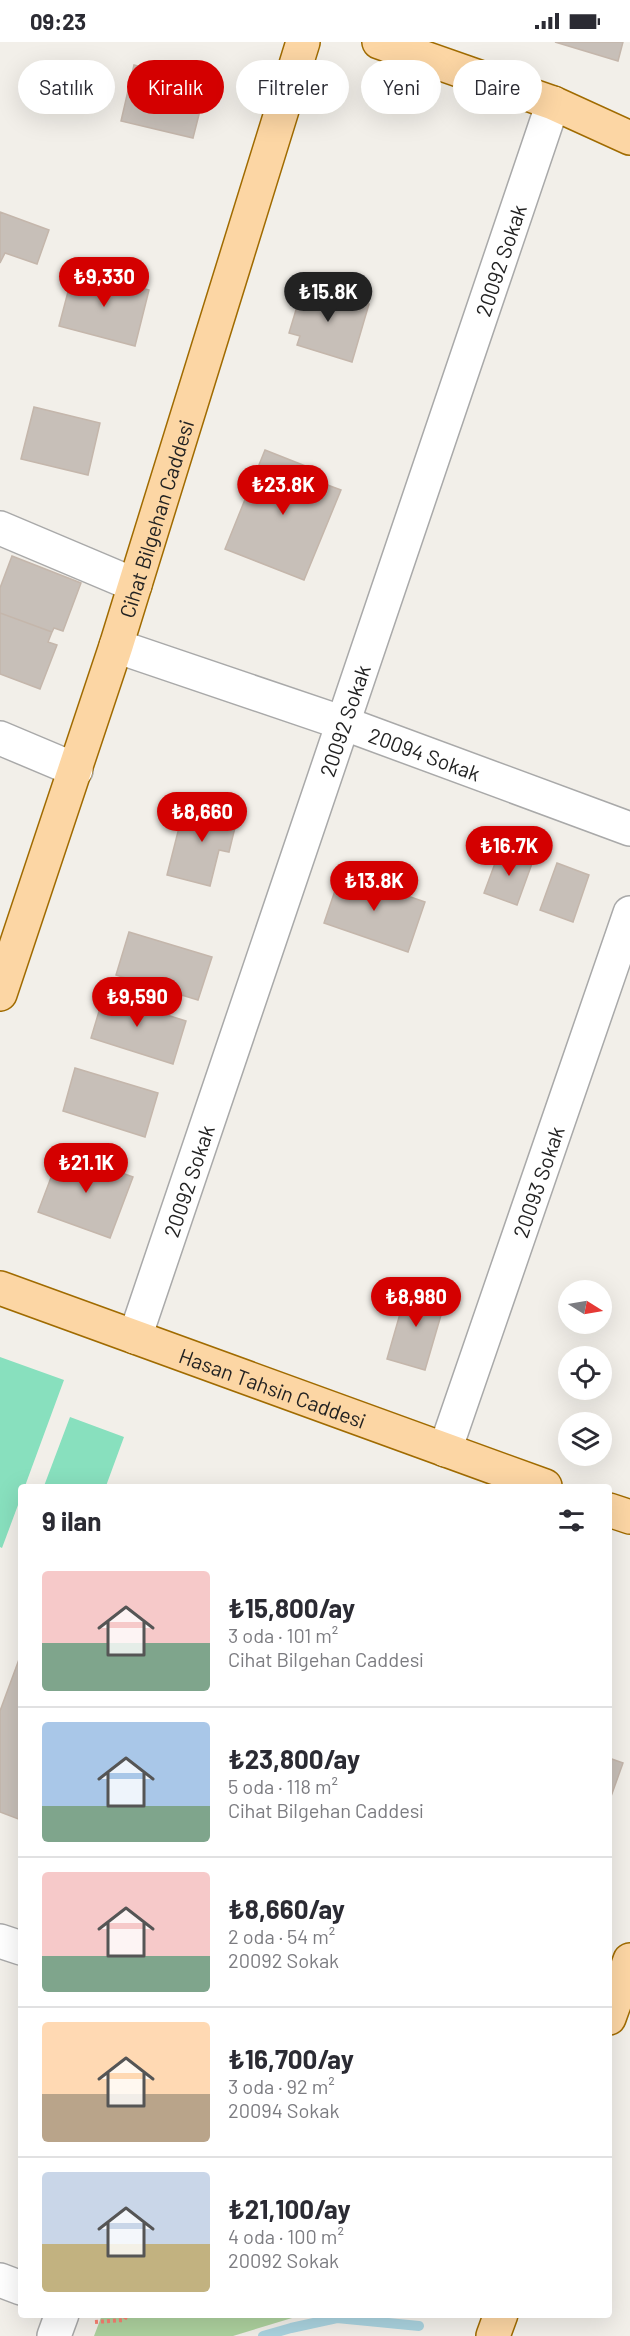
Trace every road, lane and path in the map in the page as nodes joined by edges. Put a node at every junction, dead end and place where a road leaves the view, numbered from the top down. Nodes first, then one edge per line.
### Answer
1 (303, 42) edge
2 (379, 42) edge
3 (553, 103) junction
4 (630, 138) edge
5 (0, 528) edge
6 (135, 585) junction
7 (116, 646) junction
8 (343, 723) junction
9 (0, 738) edge
10 (76, 770) junction
11 (630, 830) edge
12 (630, 913) edge
13 (1, 990) edge
14 (0, 1288) edge
15 (135, 1337) junction
16 (445, 1450) junction
17 (539, 1484) edge
18 (612, 1511) edge
19 (630, 1517) edge
20 (0, 1941) edge
21 (18, 1947) edge
22 (630, 1960) edge
23 (612, 2010) edge
24 (0, 2280) edge
25 (18, 2287) edge
26 (61, 2318) edge
27 (500, 2318) edge
28 (54, 2336) edge
29 (493, 2336) edge

1 - 6 main road, Cihat Bilgehan Caddesi
2 - 3 main road
3 - 4 main road
3 - 8 street, 20092 Sokak
5 - 6 street
6 - 7 main road, Cihat Bilgehan Caddesi
7 - 8 street, 20094 Sokak
7 - 10 main road, Cihat Bilgehan Caddesi
8 - 11 street, 20094 Sokak
8 - 15 street, 20092 Sokak
9 - 10 street
10 - 13 main road, Cihat Bilgehan Caddesi
12 - 16 street, 20093 Sokak
14 - 15 main road, Hasan Tahsin Caddesi
15 - 16 main road, Hasan Tahsin Caddesi
16 - 17 main road, Hasan Tahsin Caddesi
18 - 19 main road
20 - 21 street
22 - 23 main road
24 - 25 street
26 - 28 street
27 - 29 main road

